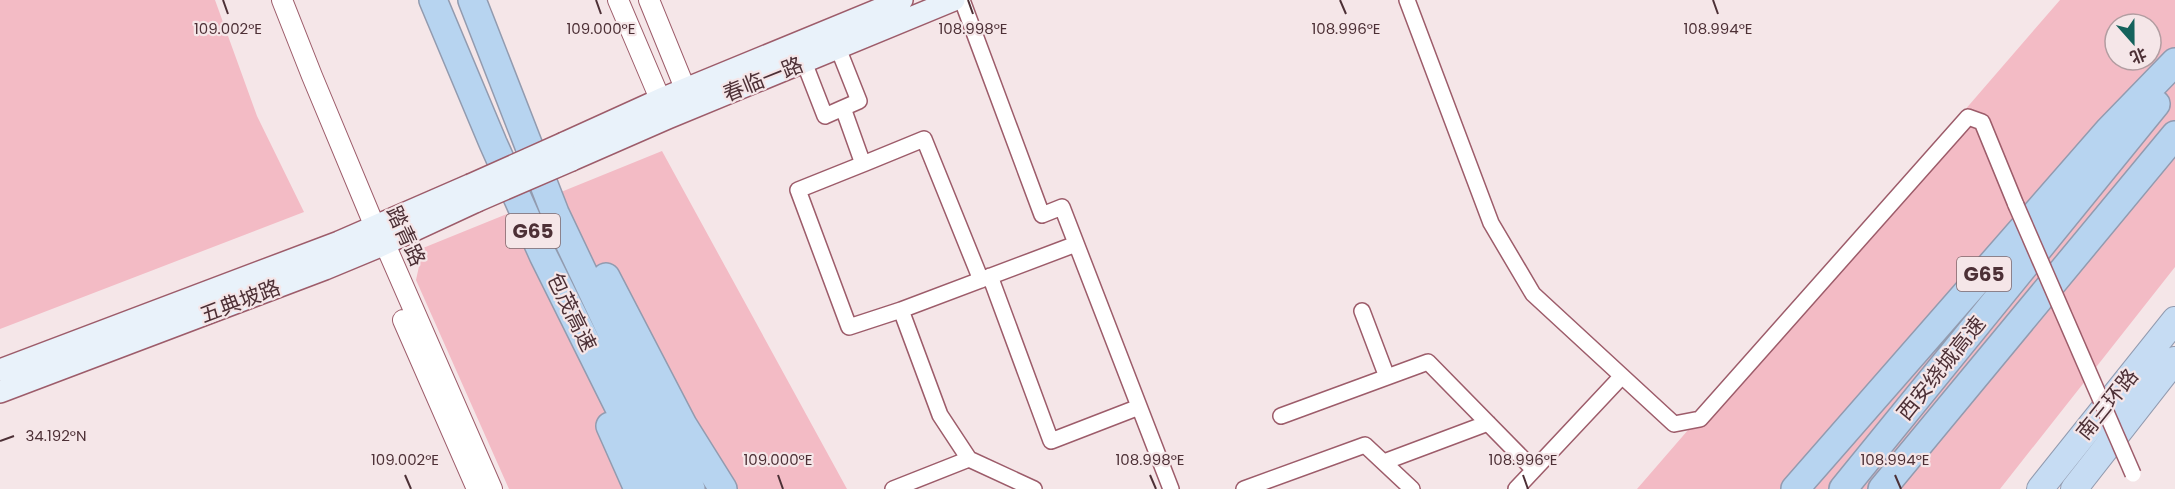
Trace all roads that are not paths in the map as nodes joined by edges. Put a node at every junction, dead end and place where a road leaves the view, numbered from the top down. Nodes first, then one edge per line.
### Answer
1 (268, 0) edge
2 (282, 0) edge
3 (433, 0) edge
4 (472, 0) edge
5 (618, 0) edge
6 (649, 0) edge
7 (902, 0) edge
8 (954, 0) edge
9 (962, 0) edge
10 (1407, 0) edge
11 (838, 48) junction
12 (494, 52) junction
13 (804, 62) junction
14 (2175, 62) edge
15 (2175, 79) edge
16 (689, 99) junction
17 (843, 108) junction
18 (664, 109) junction
19 (2175, 135) edge
20 (500, 158) junction
21 (863, 164) junction
22 (473, 193) joint
23 (374, 238) junction
24 (1076, 244) junction
25 (985, 278) junction
26 (2042, 298) junction
27 (901, 310) junction
28 (1362, 311) dead end
29 (2175, 320) edge
30 (2175, 360) edge
31 (0, 370) edge
32 (1622, 376) junction
33 (1387, 377) junction
34 (2175, 377) edge
35 (0, 392) edge
36 (2149, 393) junction
37 (1139, 407) junction
38 (1281, 416) dead end
39 (1488, 423) junction
40 (969, 459) junction
41 (1384, 462) junction
42 (1534, 470) junction
43 (2133, 474) dead end
44 (1796, 488) edge
45 (477, 489) edge
46 (492, 489) edge
47 (638, 489) edge
48 (662, 489) edge
49 (691, 489) edge
50 (723, 489) edge
51 (893, 489) edge
52 (1034, 489) edge
53 (1171, 489) edge
54 (1244, 489) edge
55 (1412, 489) edge
56 (1516, 489) edge
57 (1843, 489) edge
58 (1882, 489) edge
59 (1904, 489) edge
60 (2040, 489) edge
61 (2074, 489) edge

1 - 23 street, 踏青路
2 - 23 street, 踏青路
3 - 20 highway, 包茂高速 / G65
4 - 12 highway, 包茂高速 / G65
5 - 18 street
6 - 16 street
7 - 16 main road, 春临一路
8 - 11 main road, 春临一路
9 - 24 street
10 - 32 street
11 - 13 main road, 春临一路
11 - 17 street
12 - 49 highway, 包茂高速 / G65
12 - 50 highway, G65
13 - 16 main road, 春临一路
13 - 17 street
14 - 44 highway, G65
15 - 57 highway, 西安绕城高速
16 - 18 main road, 春临一路
17 - 21 street
18 - 22 main road, 春临一路, bridge
19 - 26 highway, 西安绕城高速 / G65
20 - 47 highway
20 - 48 highway, 包茂高速 / G65
21 - 25 street
21 - 27 street
22 - 23 main road, 五典坡路
23 - 31 main road, 五典坡路
23 - 35 main road, 五典坡路
23 - 45 street, 踏青路
23 - 46 street, 踏青路
24 - 25 street
24 - 37 street
25 - 27 street
25 - 37 street
26 - 58 highway, 西安绕城高速 / G65
26 - 59 highway
27 - 40 street
28 - 33 street
29 - 60 highway, 南三环路
30 - 36 highway, 南三环路
32 - 42 street
32 - 43 street, bridge
33 - 38 street
33 - 39 street
34 - 36 main road
36 - 61 highway, 南三环路
37 - 53 street
39 - 41 street
39 - 42 street
40 - 51 street
40 - 52 street
41 - 54 street
41 - 55 street
42 - 56 street

